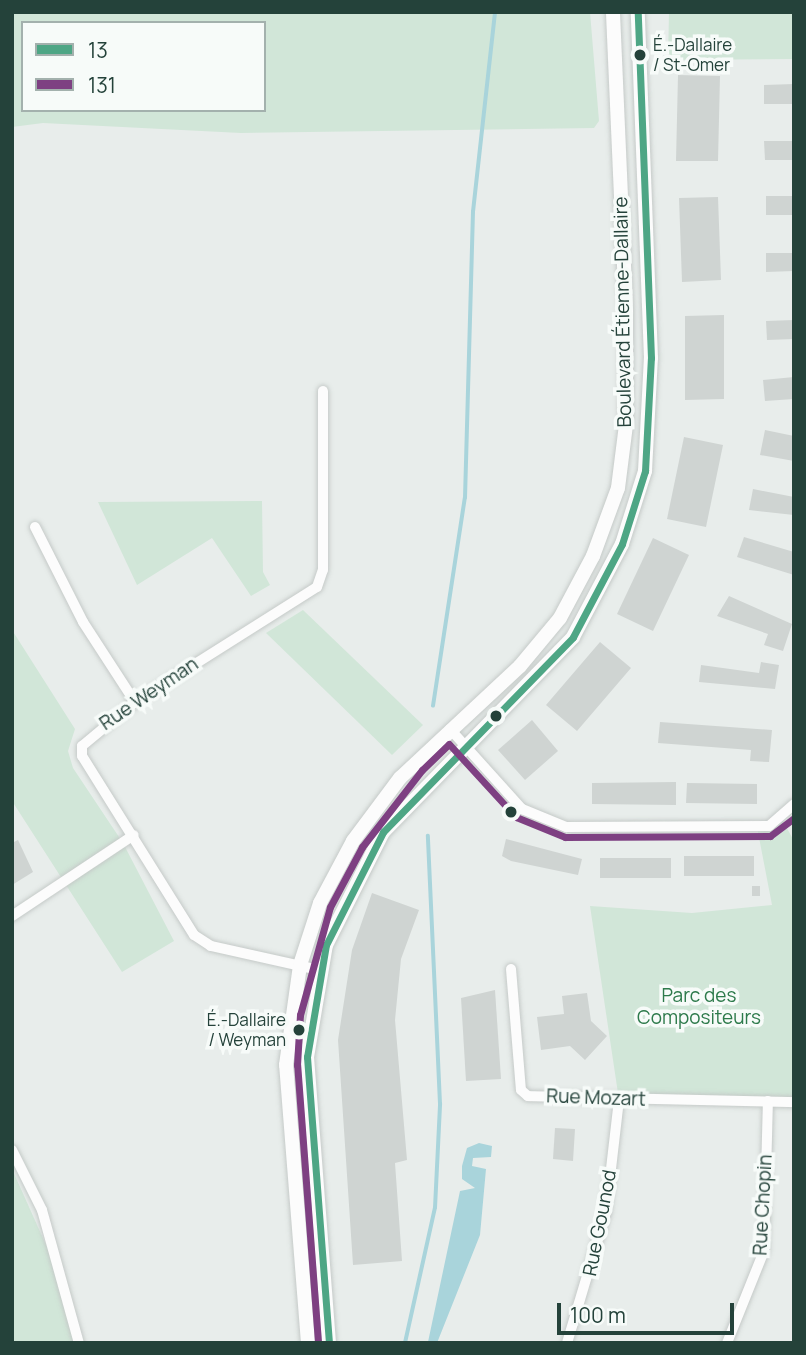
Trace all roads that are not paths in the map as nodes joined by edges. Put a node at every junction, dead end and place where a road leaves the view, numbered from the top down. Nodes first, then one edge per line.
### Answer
1 (613, 12) edge
2 (638, 12) edge
3 (323, 391) dead end
4 (35, 527) dead end
5 (135, 702) junction
6 (450, 729) junction
7 (464, 746) junction
8 (794, 804) edge
9 (134, 835) junction
10 (12, 916) edge
11 (300, 965) junction
12 (511, 969) dead end
13 (318, 970) junction
14 (619, 1100) junction
15 (768, 1101) junction
16 (794, 1102) edge
17 (12, 1150) edge
18 (79, 1343) edge
19 (308, 1343) edge
20 (329, 1343) edge
21 (567, 1343) edge
22 (727, 1343) edge

1 - 6 street, Boulevard Étienne-Dallaire
2 - 7 street, Boulevard Étienne-Dallaire
3 - 5 street, Rue Weyman
4 - 5 street
5 - 9 street, Rue Weyman
6 - 7 street
6 - 11 street, Boulevard Étienne-Dallaire
7 - 8 street
7 - 13 street, Boulevard Étienne-Dallaire
9 - 10 street
9 - 11 street, Rue Weyman
11 - 13 street, Rue Weyman
11 - 19 street, Boulevard Étienne-Dallaire
12 - 14 street, Rue Mozart
13 - 20 street, Boulevard Étienne-Dallaire
14 - 15 street, Rue Mozart
14 - 21 street, Rue Gounod
15 - 16 street, Rue Mozart
15 - 22 street, Rue Chopin
17 - 18 street

